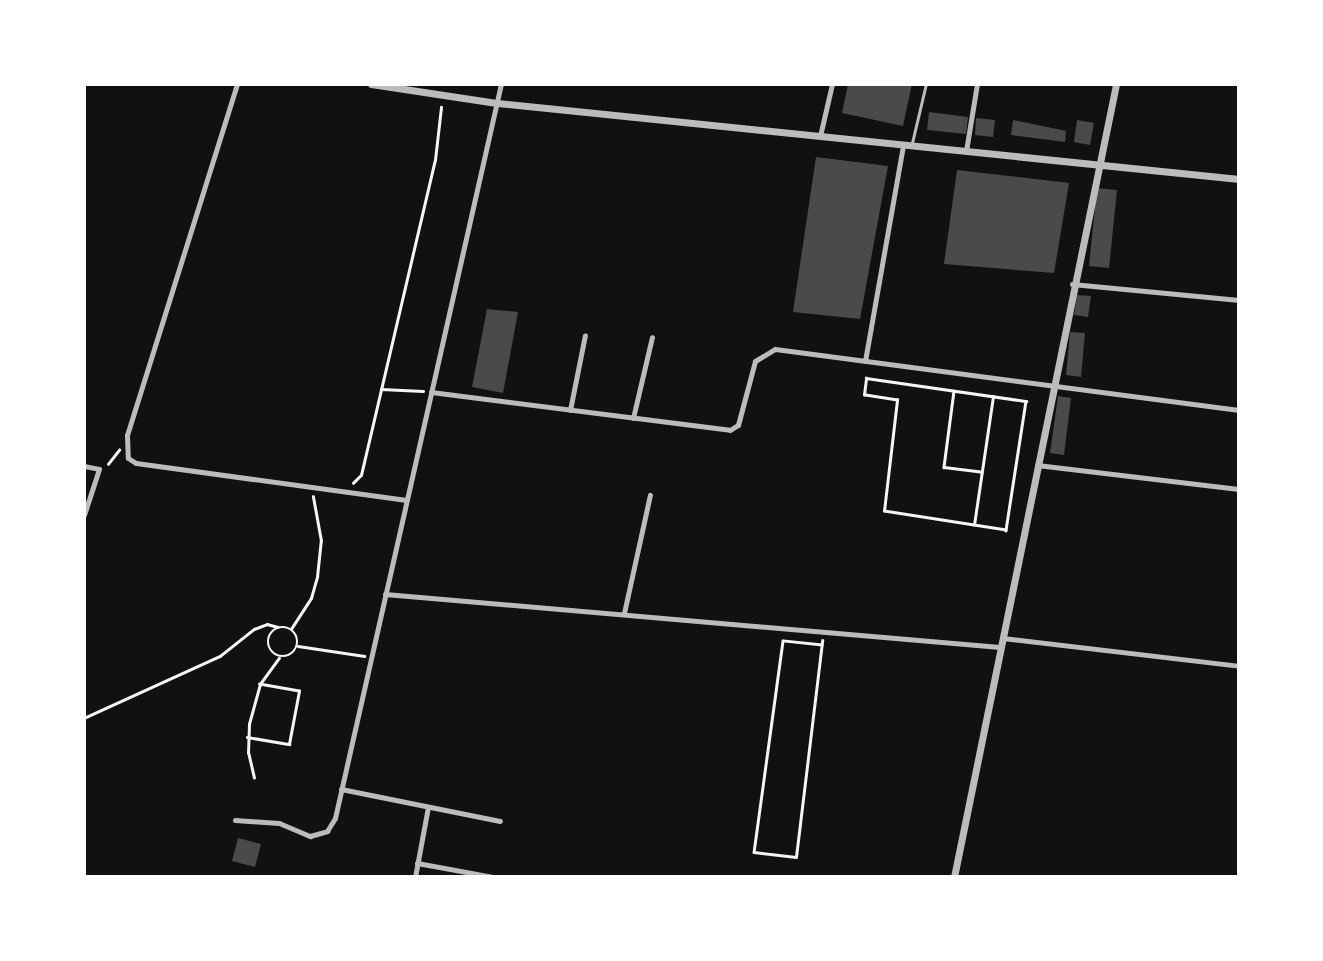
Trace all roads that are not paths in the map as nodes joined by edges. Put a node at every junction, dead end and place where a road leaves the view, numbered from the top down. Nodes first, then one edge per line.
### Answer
1 (237, 84) edge
2 (371, 84) edge
3 (501, 84) edge
4 (832, 84) edge
5 (926, 84) edge
6 (977, 84) edge
7 (1116, 84) edge
8 (497, 103) junction
9 (820, 136) junction
10 (907, 145) junction
11 (965, 151) junction
12 (1098, 165) junction
13 (1239, 179) edge
14 (1072, 284) junction
15 (1239, 300) edge
16 (585, 335) dead end
17 (652, 337) dead end
18 (865, 361) junction
19 (1051, 386) junction
20 (431, 392) junction
21 (570, 410) junction
22 (1239, 410) edge
23 (634, 418) junction
24 (1035, 465) junction
25 (84, 466) edge
26 (1239, 489) edge
27 (650, 495) dead end
28 (407, 500) junction
29 (84, 515) edge
30 (385, 594) junction
31 (624, 613) junction
32 (1001, 642) junction
33 (1239, 666) edge
34 (341, 789) junction
35 (428, 807) junction
36 (235, 820) dead end
37 (500, 821) dead end
38 (417, 863) junction
39 (415, 877) edge
40 (492, 877) edge
41 (954, 877) edge

1 - 28 street
2 - 8 street
3 - 8 street
4 - 9 street
5 - 10 lane
6 - 11 street
7 - 12 street
8 - 9 street
8 - 20 street
9 - 10 street
10 - 11 street
10 - 18 street
11 - 12 street
12 - 13 street
12 - 14 street
14 - 15 street
14 - 19 street
16 - 21 street
17 - 23 street
18 - 19 street
18 - 23 street
19 - 22 street
19 - 24 street
20 - 21 street
20 - 28 street
21 - 23 street
24 - 26 street
24 - 32 street
25 - 29 street
27 - 31 street
28 - 30 street
30 - 31 street
30 - 34 street
31 - 32 street
32 - 33 street
32 - 41 street
34 - 35 street
34 - 36 street
35 - 37 street
35 - 38 street
38 - 39 street
38 - 40 street

